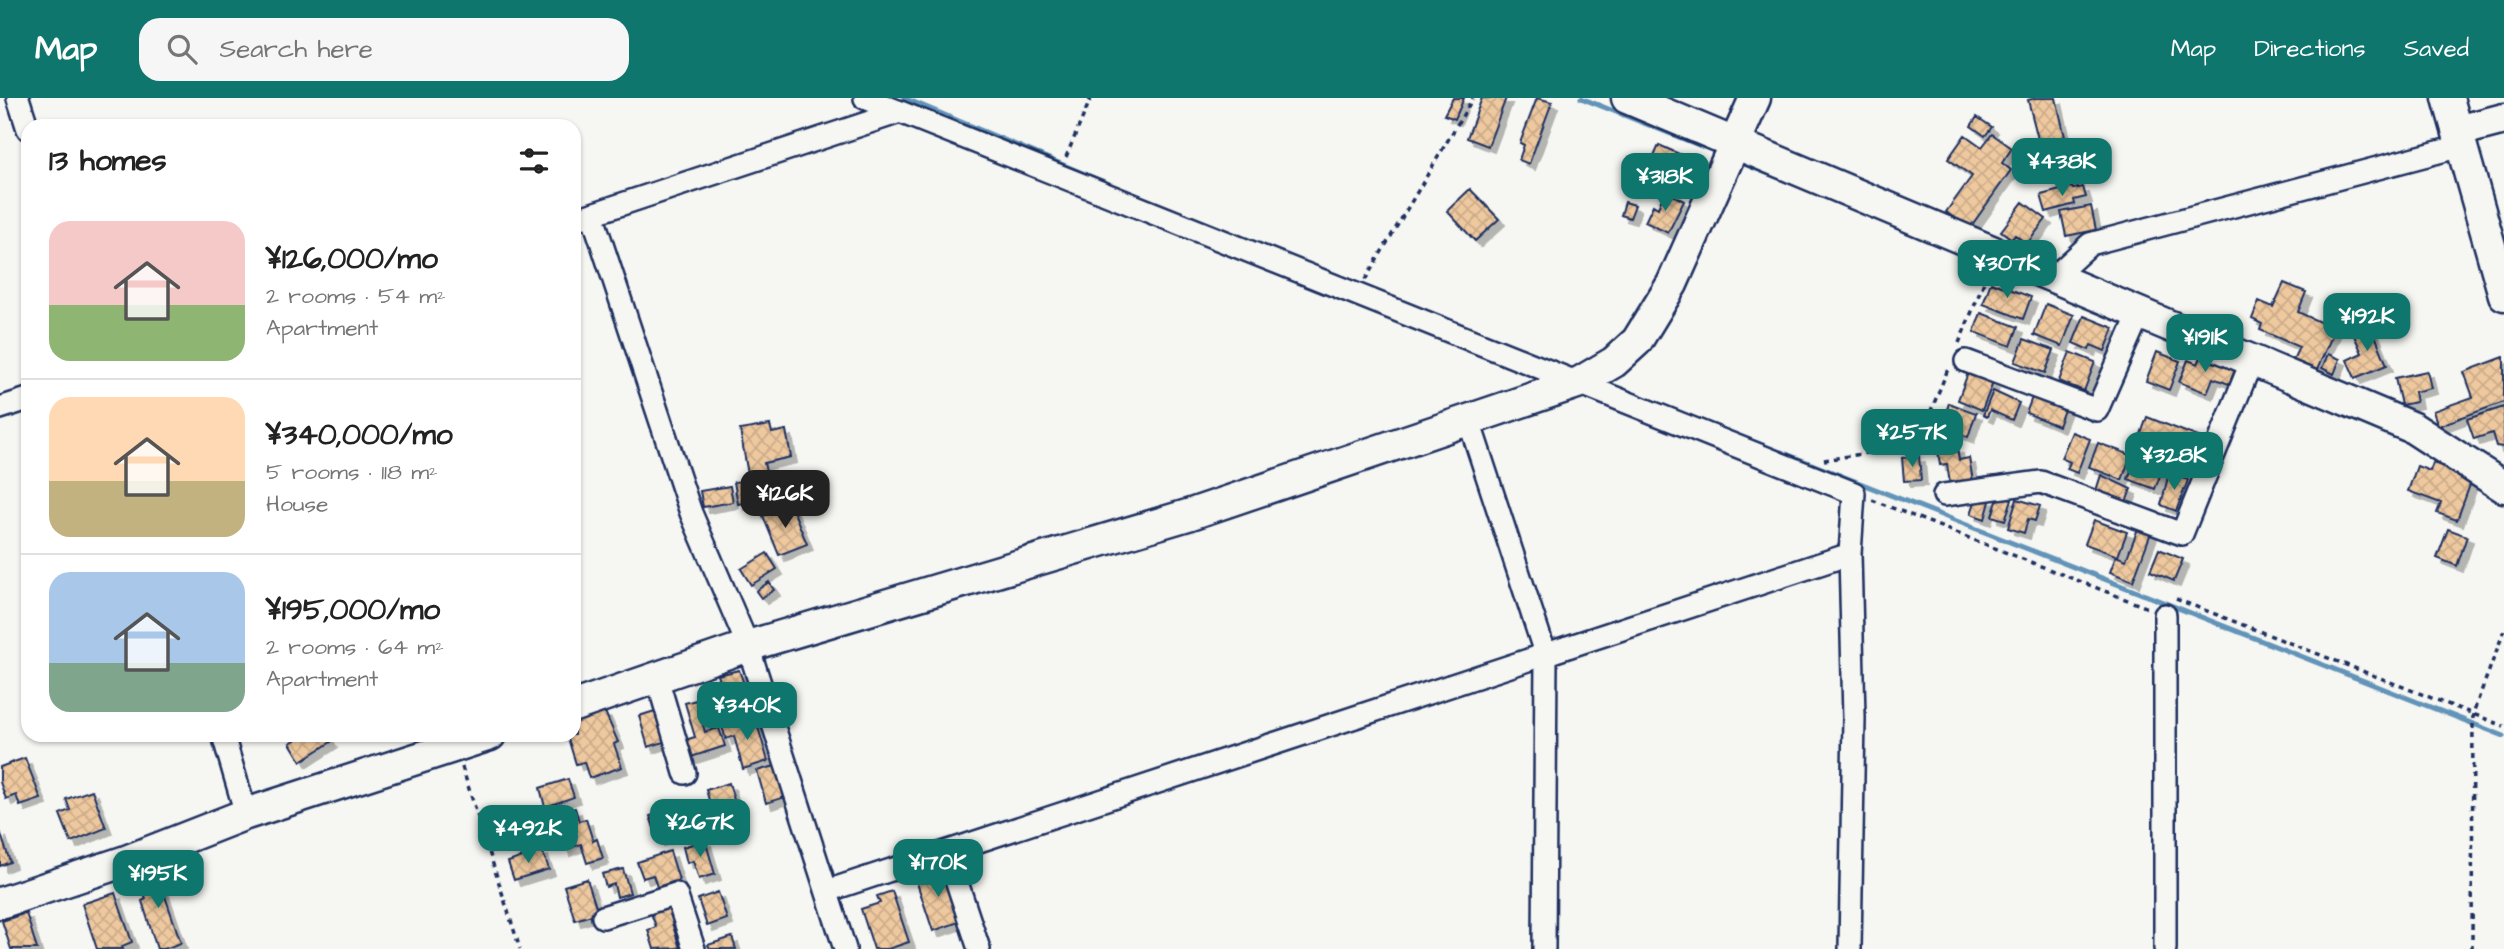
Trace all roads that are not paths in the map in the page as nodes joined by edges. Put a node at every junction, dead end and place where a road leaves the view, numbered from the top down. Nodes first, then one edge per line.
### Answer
1 (18, 98) edge
2 (865, 98) edge
3 (1627, 98) edge
4 (1755, 98) edge
5 (2448, 98) edge
6 (900, 111) junction
7 (25, 119) edge
8 (2504, 119) edge
9 (2459, 139) junction
10 (1733, 143) junction
11 (583, 217) edge
12 (2055, 276) junction
13 (2504, 295) edge
14 (2140, 312) junction
15 (2252, 360) junction
16 (1956, 361) road end
17 (1580, 382) junction
18 (21, 401) edge
19 (0, 408) edge
20 (1468, 418) junction
21 (2504, 487) edge
22 (1944, 495) dead end
23 (1850, 554) junction
24 (2165, 615) road end
25 (748, 646) junction
26 (1546, 656) junction
27 (657, 678) junction
28 (581, 704) edge
29 (225, 742) edge
30 (442, 745) edge
31 (685, 773) dead end
32 (246, 814) junction
33 (947, 852) junction
34 (827, 891) junction
35 (0, 903) edge
36 (603, 917) dead end
37 (694, 949) edge
38 (845, 949) edge
39 (979, 949) edge
40 (1544, 949) edge
41 (1850, 949) edge
42 (2165, 949) edge

1 - 7 street
2 - 6 street
3 - 10 street
4 - 10 street
5 - 9 street
6 - 11 street
6 - 17 street
8 - 9 street
9 - 12 street
9 - 13 street
10 - 12 street
10 - 17 street
11 - 25 street
12 - 14 street
14 - 15 street
14 - 16 street
15 - 21 street
15 - 22 street
17 - 20 street
17 - 23 street
18 - 19 street
20 - 25 street
20 - 26 street
23 - 26 street
23 - 41 street
24 - 42 street
25 - 27 street
25 - 34 street
26 - 33 street
26 - 40 street
27 - 28 street
27 - 31 street
29 - 32 street
30 - 32 street
32 - 35 street
33 - 34 street
33 - 39 street
34 - 38 street
36 - 37 street

